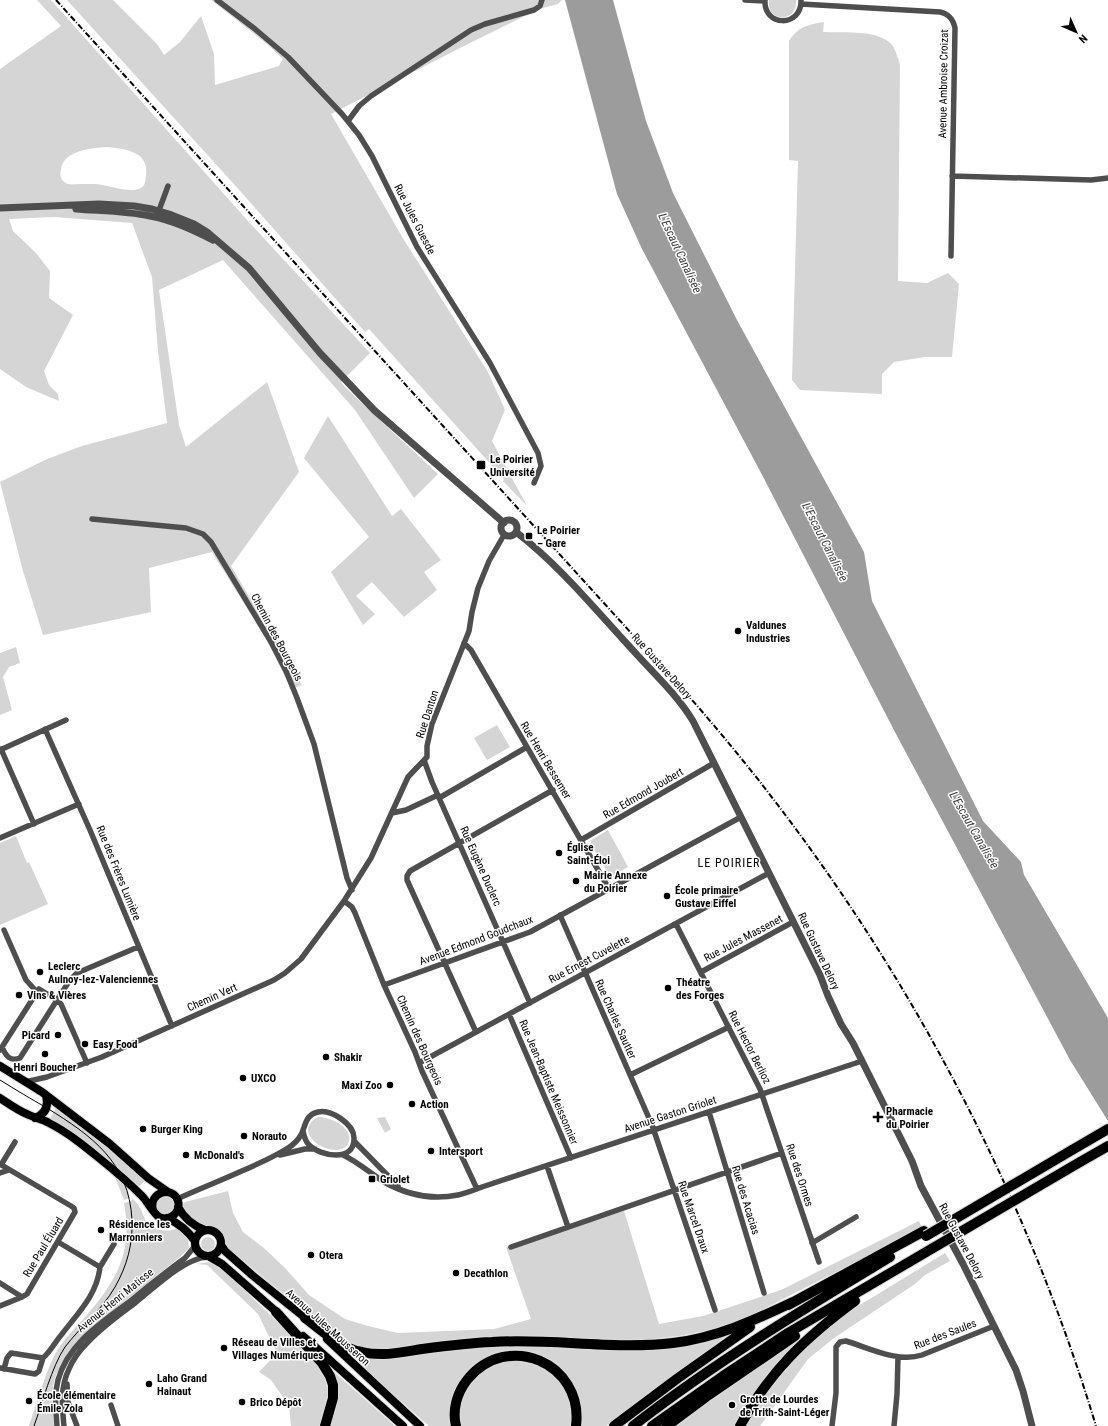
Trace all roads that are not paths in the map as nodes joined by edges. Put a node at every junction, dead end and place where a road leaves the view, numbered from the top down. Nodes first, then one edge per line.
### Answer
1 (217, 0) edge
2 (542, 0) edge
3 (745, 0) edge
4 (764, 0) edge
5 (801, 2) edge
6 (348, 121) junction
7 (952, 176) junction
8 (1108, 178) edge
9 (168, 186) dead end
10 (0, 208) edge
11 (158, 214) junction
12 (950, 256) dead end
13 (534, 483) dead end
14 (92, 519) dead end
15 (504, 523) junction
16 (516, 532) junction
17 (504, 534) junction
18 (464, 643) junction
19 (66, 720) dead end
20 (45, 729) junction
21 (527, 747) junction
22 (1, 750) edge
23 (424, 760) junction
24 (714, 763) junction
25 (553, 790) junction
26 (439, 797) junction
27 (79, 804) junction
28 (392, 812) junction
29 (741, 817) junction
30 (34, 824) junction
31 (0, 838) edge
32 (581, 840) junction
33 (460, 843) junction
34 (769, 874) junction
35 (609, 889) junction
36 (352, 890) junction
37 (344, 901) junction
38 (560, 915) junction
39 (793, 922) junction
40 (676, 924) junction
41 (4, 930) dead end
42 (503, 942) junction
43 (138, 947) junction
44 (444, 964) junction
45 (701, 972) junction
46 (585, 973) junction
47 (384, 985) junction
48 (37, 992) junction
49 (57, 1000) junction
50 (530, 1003) junction
51 (509, 1014) junction
52 (172, 1026) junction
53 (729, 1027) junction
54 (476, 1032) junction
55 (1, 1049) edge
56 (862, 1061) junction
57 (87, 1063) junction
58 (419, 1063) junction
59 (0, 1066) edge
60 (630, 1075) junction
61 (48, 1077) junction
62 (25, 1082) junction
63 (43, 1093) junction
64 (762, 1094) junction
65 (0, 1098) edge
66 (708, 1112) junction
67 (35, 1118) junction
68 (1108, 1129) edge
69 (654, 1130) junction
70 (303, 1131) junction
71 (354, 1141) junction
72 (16, 1142) dead end
73 (1108, 1146) edge
74 (315, 1149) junction
75 (782, 1153) junction
76 (343, 1154) junction
77 (276, 1156) junction
78 (571, 1158) junction
79 (0, 1165) edge
80 (547, 1166) junction
81 (9, 1170) junction
82 (728, 1172) junction
83 (0, 1173) edge
84 (401, 1189) junction
85 (477, 1189) junction
86 (675, 1190) junction
87 (168, 1192) junction
88 (178, 1203) junction
89 (153, 1210) junction
90 (856, 1217) dead end
91 (167, 1218) junction
92 (568, 1226) junction
93 (205, 1230) junction
94 (925, 1233) junction
95 (58, 1242) junction
96 (812, 1243) junction
97 (114, 1244) dead end
98 (195, 1244) junction
99 (221, 1246) junction
100 (511, 1247) dead end
101 (208, 1257) junction
102 (819, 1262) dead end
103 (100, 1267) junction
104 (883, 1278) junction
105 (0, 1283) edge
106 (764, 1293) dead end
107 (856, 1294) junction
108 (22, 1297) junction
109 (793, 1302) junction
110 (0, 1305) edge
111 (715, 1310) dead end
112 (276, 1312) junction
113 (305, 1318) junction
114 (994, 1326) junction
115 (898, 1357) junction
116 (43, 1358) junction
117 (2, 1369) edge
118 (68, 1370) junction
119 (111, 1405) dead end
120 (57, 1426) edge
121 (64, 1426) edge
122 (77, 1426) edge
123 (118, 1426) edge
124 (325, 1426) edge
125 (403, 1426) edge
126 (420, 1426) edge
127 (456, 1426) edge
128 (576, 1426) edge
129 (614, 1426) edge
130 (633, 1426) edge
131 (652, 1426) edge
132 (667, 1426) edge
133 (740, 1426) edge
134 (832, 1426) edge
135 (894, 1426) edge
136 (1032, 1426) edge

1 - 6 street, Rue Jules Guesde
2 - 6 street
3 - 4 street
4 - 5 street
5 - 7 street, Avenue Ambroise Croizat
6 - 13 street, Rue Jules Guesde
7 - 8 street
7 - 12 street, Avenue Ambroise Croizat
9 - 11 street
10 - 11 street
11 - 15 street
14 - 36 street, Chemin des Bourgeois
15 - 16 street
15 - 17 street
16 - 17 street
16 - 24 street, Rue Gustave Delory
17 - 18 street, Rue Danton
18 - 21 street, Rue Henri Bessemer
18 - 23 street, Rue Danton
19 - 20 street
20 - 22 street
20 - 27 street, Rue des Frères Lumière
21 - 25 street, Rue Henri Bessemer
21 - 26 street
22 - 30 street
23 - 26 street, Rue Eugène Duclerc
23 - 28 street
24 - 29 street, Rue Gustave Delory
24 - 32 street, Rue Edmond Joubert
25 - 32 street, Rue Henri Bessemer
25 - 33 street
26 - 28 street
26 - 33 street, Rue Eugène Duclerc
27 - 30 street
27 - 43 street, Rue des Frères Lumière
28 - 36 street
29 - 34 street, Rue Gustave Delory
29 - 35 street, Avenue Edmond Goudchaux
30 - 31 street
32 - 35 street, Rue Henri Bessemer
33 - 42 street, Rue Eugène Duclerc
33 - 44 street
34 - 39 street, Rue Gustave Delory
34 - 40 street, Rue Ernest Cuvelette
35 - 38 street, Avenue Edmond Goudchaux
36 - 37 street, Chemin Vert
37 - 47 street, Chemin des Bourgeois
37 - 52 street, Chemin Vert
38 - 42 street, Avenue Edmond Goudchaux
38 - 46 street, Rue Charles Sautter
39 - 45 street, Rue Jules Massenet
39 - 56 street, Rue Gustave Delory
40 - 45 street, Rue Hector Berlioz
40 - 46 street, Rue Ernest Cuvelette
41 - 48 street
42 - 44 street, Avenue Edmond Goudchaux
42 - 50 street, Rue Eugène Duclerc
43 - 49 street
43 - 52 street, Rue des Frères Lumière
44 - 47 street, Avenue Edmond Goudchaux
44 - 54 street
45 - 53 street, Rue Hector Berlioz
46 - 50 street, Rue Ernest Cuvelette
46 - 60 street, Rue Charles Sautter
47 - 58 street, Chemin des Bourgeois
48 - 49 street
48 - 55 street
49 - 55 street
49 - 57 street
50 - 51 street, Rue Ernest Cuvelette
51 - 54 street, Rue Ernest Cuvelette
51 - 78 street, Rue Jean-Baptiste Meissonnier
52 - 57 street, Chemin Vert
53 - 60 street
53 - 64 street, Rue Hector Berlioz
54 - 58 street, Rue Ernest Cuvelette
56 - 64 street, Avenue Gaston Griolet
56 - 114 street, Rue Gustave Delory
57 - 61 street, Chemin Vert
58 - 85 street, Chemin des Bourgeois
59 - 62 main road
60 - 69 street, Rue Charles Sautter
61 - 62 street, Chemin Vert
61 - 63 street
62 - 63 main road
63 - 67 main road
63 - 87 main road
64 - 66 street, Avenue Gaston Griolet
64 - 75 street, Rue des Ormes
65 - 67 main road
66 - 69 street, Avenue Gaston Griolet
66 - 82 street, Rue des Acacias
67 - 89 main road
68 - 94 highway, bridge
69 - 78 street, Avenue Gaston Griolet
69 - 86 street, Rue Marcel Draux
70 - 71 street
70 - 74 street
70 - 77 street
71 - 76 street
71 - 84 street
72 - 79 street
73 - 104 highway, bridge
74 - 76 street
74 - 77 street
75 - 82 street
75 - 96 street, Rue des Ormes
76 - 84 street, Avenue Gaston Griolet
77 - 88 street
78 - 80 street, Avenue Gaston Griolet
79 - 81 street, Rue Paul Éluard
80 - 85 street, Avenue Gaston Griolet
80 - 92 street
81 - 83 street
81 - 95 street, Rue Paul Éluard
82 - 86 street
82 - 106 street, Rue des Acacias
84 - 85 street, Avenue Gaston Griolet
86 - 92 street
86 - 111 street, Rue Marcel Draux
87 - 88 main road
87 - 89 main road
88 - 91 main road
88 - 93 main road
89 - 91 main road
90 - 96 street
91 - 98 main road
92 - 100 street
93 - 98 main road
93 - 99 main road
94 - 109 highway
94 - 130 highway
95 - 103 street
95 - 108 street, Rue Paul Éluard
96 - 102 street, Rue des Ormes
97 - 103 street
98 - 101 main road
98 - 120 street, Avenue Henri Matisse
99 - 101 main road
99 - 113 main road, Avenue Jules Mousseron
101 - 112 main road
101 - 118 street, Avenue Henri Matisse
103 - 116 street
104 - 107 highway
104 - 133 highway
105 - 108 street
107 - 131 highway
107 - 132 highway
108 - 110 street, Rue Paul Éluard
109 - 113 highway
109 - 129 highway
112 - 124 highway
112 - 125 main road
113 - 126 main road, Avenue Jules Mousseron
114 - 115 street, Rue des Saules
114 - 136 street, Rue Gustave Delory
115 - 134 street, Rue des Saules
115 - 135 street
116 - 117 street
116 - 117 street
118 - 121 street, Avenue Henri Matisse
118 - 122 street
119 - 123 street
127 - 128 highway

